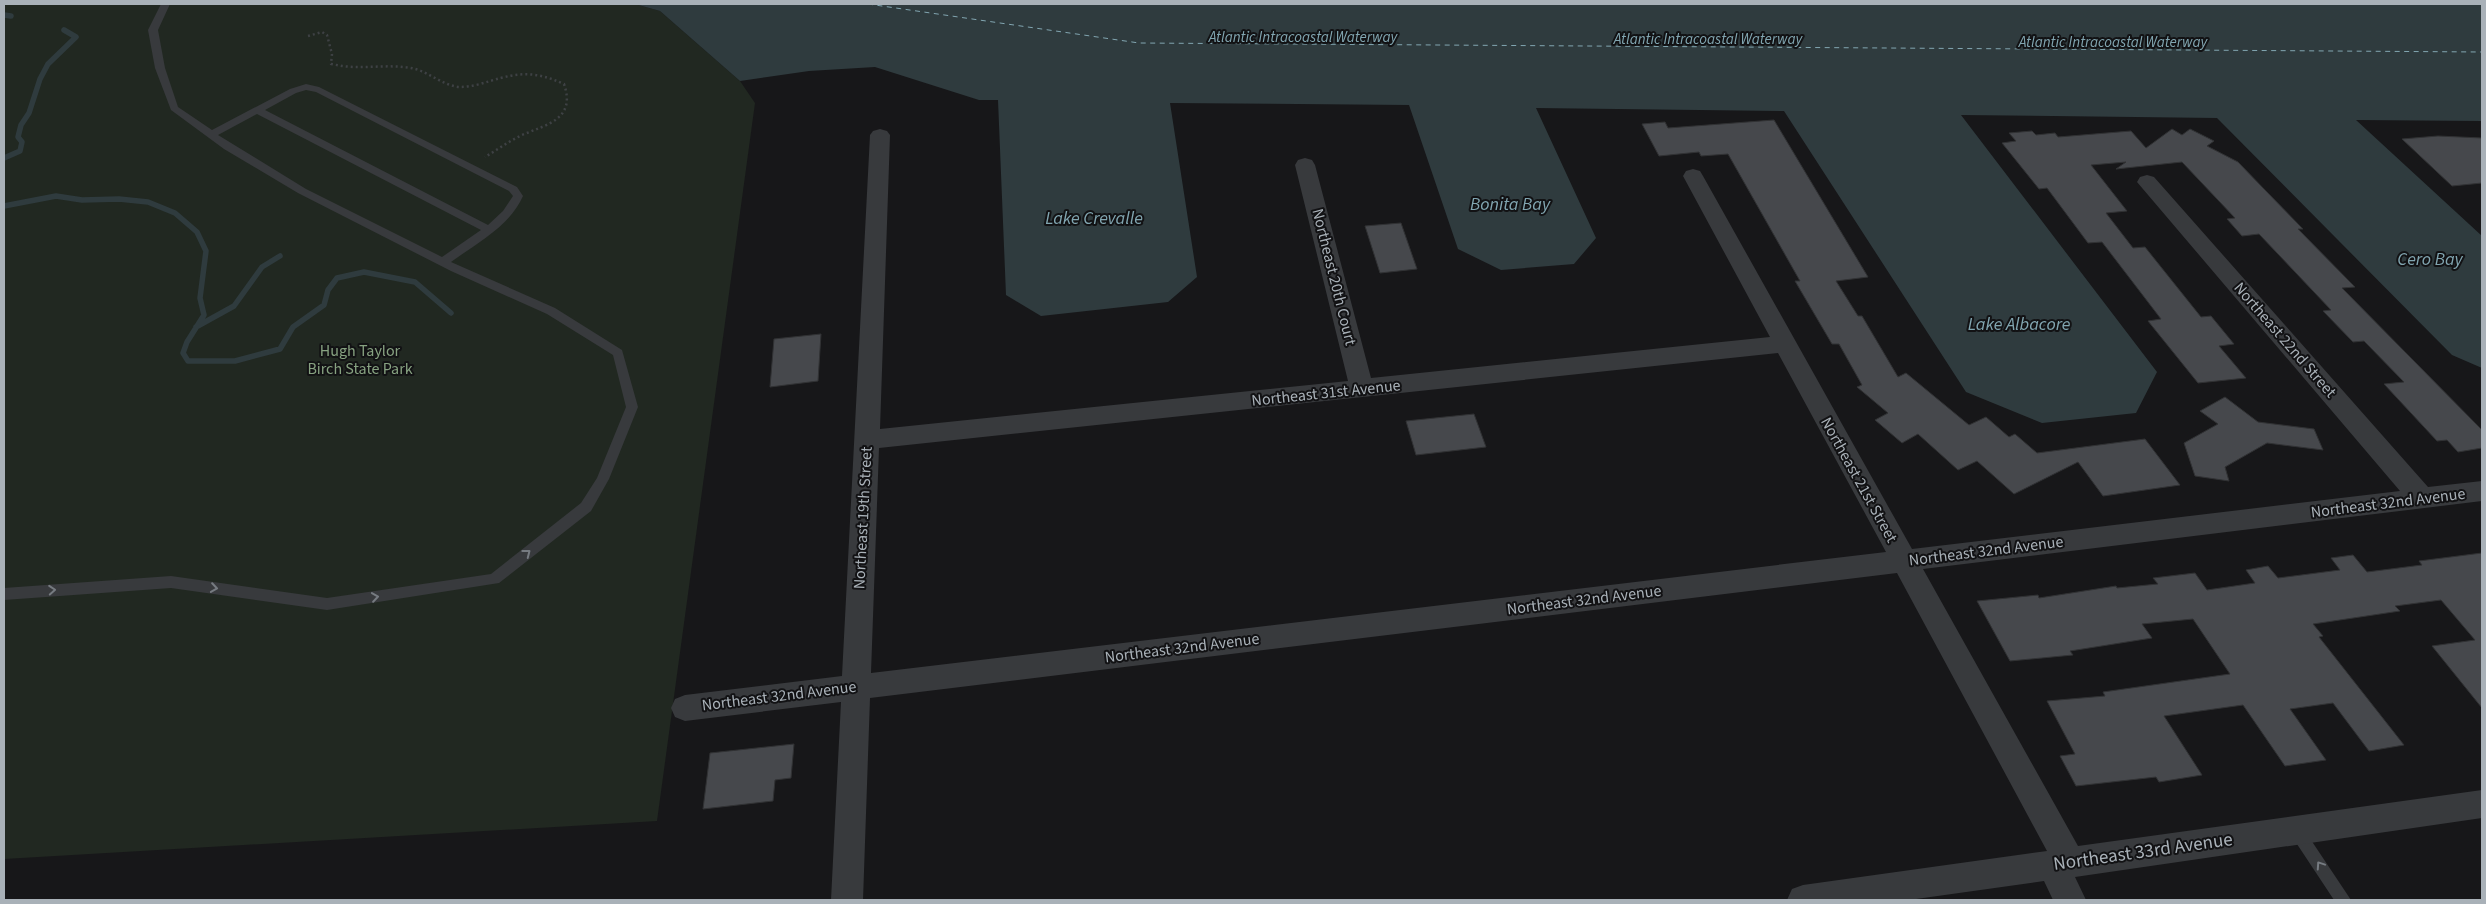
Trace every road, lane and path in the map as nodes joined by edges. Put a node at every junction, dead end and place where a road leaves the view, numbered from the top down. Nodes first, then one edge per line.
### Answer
1 (165, 4) edge
2 (308, 36) dead end
3 (257, 110) junction
4 (211, 135) junction
5 (880, 135) dead end
6 (1306, 165) dead end
7 (470, 167) junction
8 (1693, 176) dead end
9 (2147, 182) dead end
10 (487, 229) junction
11 (442, 262) junction
12 (1784, 344) junction
13 (1362, 389) junction
14 (867, 440) junction
15 (2482, 491) edge
16 (2422, 498) junction
17 (1904, 561) junction
18 (4, 594) edge
19 (856, 687) junction
20 (685, 708) dead end
21 (2482, 804) edge
22 (2296, 830) junction
23 (2061, 864) junction
24 (846, 900) edge
25 (1803, 900) edge
26 (2070, 900) edge
27 (2343, 900) edge

1 - 4 lane
2 - 7 path
3 - 4 lane
3 - 7 lane
3 - 10 lane
4 - 11 lane
5 - 14 street, Northeast 19th Street
6 - 13 street, Northeast 20th Court
7 - 10 lane
8 - 12 street, Northeast 21st Street
9 - 16 street, Northeast 22nd Street
10 - 11 lane
18 -> 11 lane
12 - 13 street, Northeast 31st Avenue
12 - 17 street, Northeast 21st Street
13 - 14 street, Northeast 31st Avenue
14 - 19 street, Northeast 19th Street
15 - 16 street, Northeast 32nd Avenue
16 - 17 street, Northeast 32nd Avenue
17 - 19 street, Northeast 32nd Avenue
17 - 23 street, Northeast 21st Street
19 - 20 street, Northeast 32nd Avenue
19 - 24 street, Northeast 19th Street
21 - 22 street, Northeast 33rd Avenue
22 - 23 street, Northeast 33rd Avenue
27 -> 22 lane
23 - 25 street, Northeast 33rd Avenue
23 - 26 street, Northeast 21st Street

